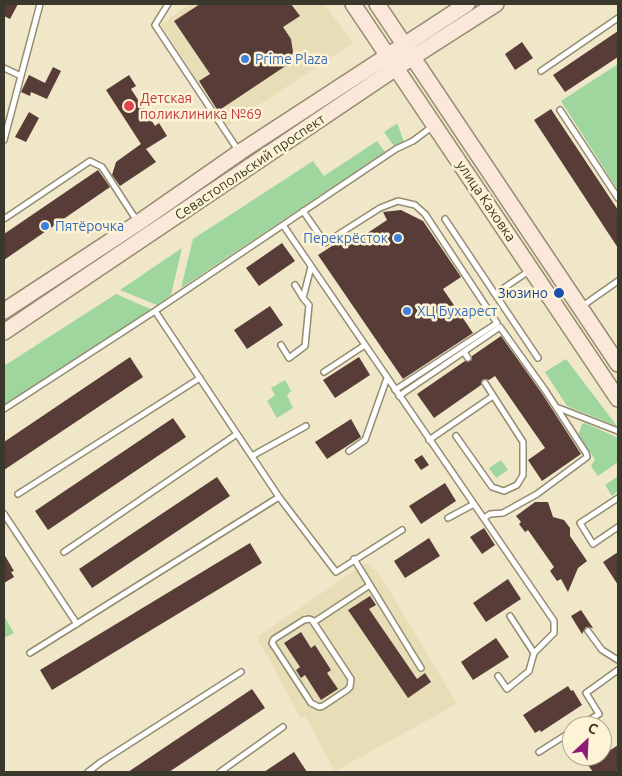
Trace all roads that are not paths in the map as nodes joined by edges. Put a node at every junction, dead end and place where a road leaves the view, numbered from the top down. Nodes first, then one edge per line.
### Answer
1 (40, 4) edge
2 (168, 4) edge
3 (353, 4) edge
4 (377, 4) edge
5 (467, 4) edge
6 (496, 4) edge
7 (618, 18) edge
8 (409, 51) junction
9 (392, 62) junction
10 (4, 68) edge
11 (541, 71) dead end
12 (20, 76) junction
13 (560, 110) dead end
14 (434, 125) junction
15 (4, 140) edge
16 (240, 152) junction
17 (618, 198) edge
18 (303, 211) junction
19 (4, 219) edge
20 (445, 219) dead end
21 (138, 223) junction
22 (283, 225) junction
23 (325, 243) junction
24 (329, 249) dead end
25 (311, 266) junction
26 (531, 269) junction
27 (618, 281) edge
28 (295, 285) dead end
29 (495, 294) junction
30 (304, 298) junction
31 (580, 308) junction
32 (4, 311) edge
33 (155, 311) junction
34 (4, 332) edge
35 (281, 345) dead end
36 (365, 345) junction
37 (464, 352) junction
38 (468, 358) dead end
39 (538, 358) dead end
40 (618, 364) edge
41 (324, 372) dead end
42 (200, 378) junction
43 (387, 378) junction
44 (485, 383) dead end
45 (395, 390) junction
46 (399, 396) junction
47 (493, 396) junction
48 (618, 399) edge
49 (556, 406) junction
50 (4, 409) edge
51 (306, 426) dead end
52 (618, 430) edge
53 (237, 434) junction
54 (456, 436) dead end
55 (430, 440) junction
56 (349, 451) dead end
57 (252, 456) junction
58 (18, 494) dead end
59 (279, 497) junction
60 (618, 498) edge
61 (474, 504) junction
62 (4, 514) edge
63 (448, 518) dead end
64 (484, 518) junction
65 (618, 527) edge
66 (402, 530) dead end
67 (64, 552) dead end
68 (354, 559) junction
69 (370, 586) junction
70 (510, 616) dead end
71 (314, 622) junction
72 (77, 624) junction
73 (588, 631) dead end
74 (30, 653) dead end
75 (534, 653) junction
76 (618, 660) edge
77 (421, 668) dead end
78 (618, 670) edge
79 (241, 672) dead end
80 (498, 676) dead end
81 (596, 716) edge
82 (283, 727) dead end
83 (562, 737) edge
84 (539, 752) dead end
85 (88, 772) edge
86 (220, 772) edge

1 - 12 lane
2 - 16 lane
3 - 9 main road, улица Каховка
4 - 8 main road, улица Каховка
5 - 8 main road, Севастопольский проспект
6 - 8 main road, Севастопольский проспект
7 - 11 lane
8 - 9 main road, Севастопольский проспект
8 - 31 main road, улица Каховка
9 - 14 main road, улица Каховка
9 - 16 main road, Севастопольский проспект
9 - 34 main road, Севастопольский проспект
10 - 12 lane
12 - 15 lane
13 - 17 lane
14 - 18 lane
14 - 26 main road, улица Каховка
16 - 21 main road, Севастопольский проспект
18 - 22 lane
18 - 23 lane
19 - 21 lane
20 - 29 lane
21 - 32 main road, Севастопольский проспект
22 - 25 lane
22 - 33 lane
23 - 24 lane
23 - 45 lane
25 - 30 lane
25 - 36 lane
26 - 29 lane
26 - 48 main road, улица Каховка
27 - 31 lane
28 - 30 lane
29 - 39 lane
30 - 35 lane
31 - 40 main road, улица Каховка
33 - 42 lane
33 - 50 lane
36 - 41 lane
36 - 43 lane
37 - 38 lane
37 - 46 lane
37 - 49 lane
42 - 53 lane
42 - 58 lane
43 - 45 lane
43 - 56 lane
44 - 47 lane
45 - 46 lane
46 - 55 lane
47 - 54 lane
47 - 55 lane
49 - 52 lane
49 - 64 lane
51 - 57 lane
53 - 57 lane
53 - 67 lane
55 - 61 lane
57 - 59 lane
59 - 68 lane
59 - 72 lane
60 - 65 lane
61 - 63 lane
61 - 64 lane
62 - 72 lane
64 - 75 lane
66 - 68 lane
68 - 69 lane
69 - 71 lane
69 - 77 lane
70 - 75 lane
71 - 71 lane
72 - 74 lane
73 - 76 lane
75 - 80 lane
78 - 81 lane
79 - 85 lane
82 - 86 lane
83 - 84 lane

